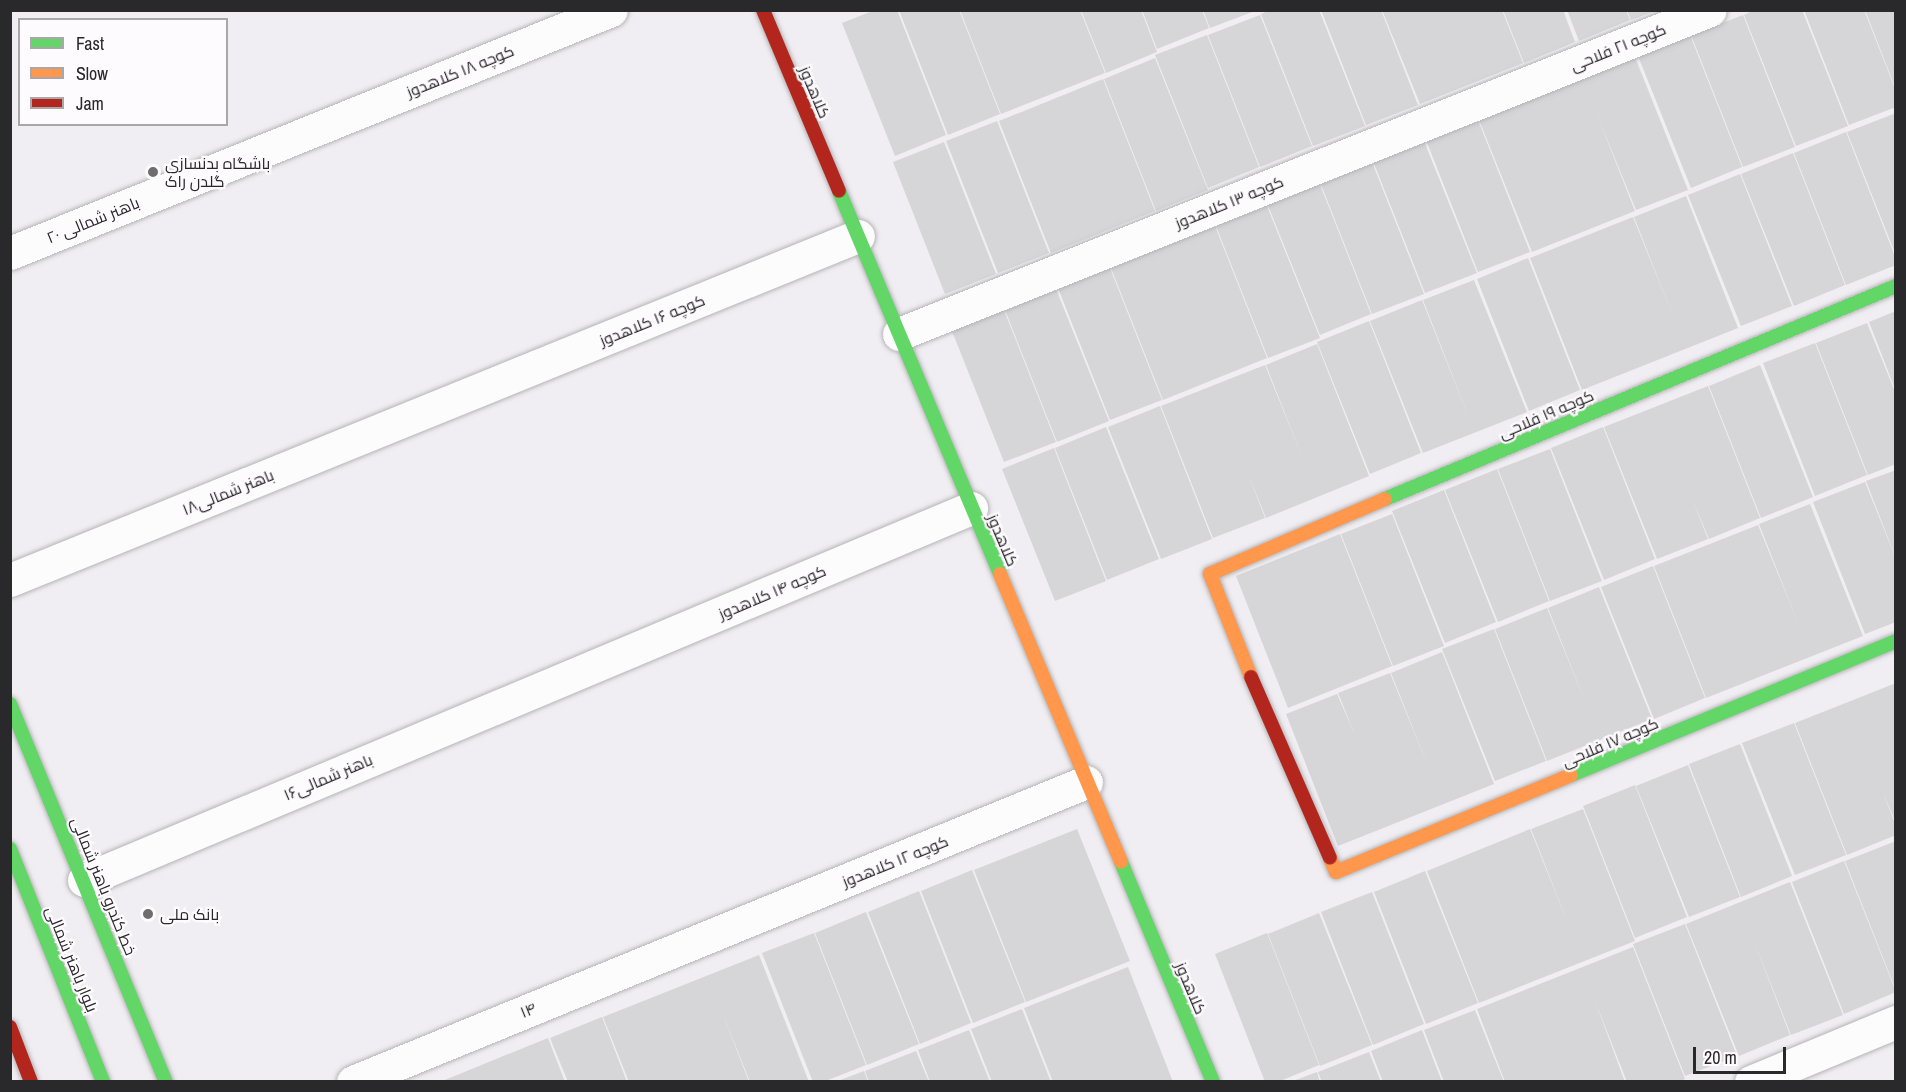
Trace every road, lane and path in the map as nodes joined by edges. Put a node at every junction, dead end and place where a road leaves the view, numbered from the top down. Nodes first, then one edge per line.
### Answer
1 (611, 10) edge
2 (1710, 10) edge
3 (766, 11) edge
4 (1560, 70) joint
5 (309, 132) joint
6 (858, 236) junction
7 (10, 254) edge
8 (1896, 286) edge
9 (899, 334) junction
10 (446, 403) joint
11 (971, 508) junction
12 (10, 580) edge
13 (1896, 641) edge
14 (572, 675) joint
15 (10, 704) edge
16 (1086, 782) junction
17 (10, 849) edge
18 (1336, 872) joint
19 (84, 880) junction
20 (703, 939) joint
21 (1888, 1025) edge
22 (10, 1027) edge
23 (31, 1082) edge
24 (103, 1082) edge
25 (166, 1082) edge
26 (353, 1082) edge
27 (1213, 1082) edge
28 (1751, 1082) edge

1 - 5 street, کوچه ۱۸ کلاهدوز
2 - 4 street, کوچه ۲۱ فلاحی
3 - 6 street, کلاهدوز
4 - 9 street, کوچه ۱۳ کلاهدوز
5 - 7 street, ۲۰ باهنر شمالی
6 - 9 street, کلاهدوز
6 - 10 street, کوچه ۱۶ کلاهدوز
8 - 18 street, کوچه ۱۹ فلاحی
9 - 11 street, کلاهدوز
10 - 12 street, باهنر شمالی۱۸
11 - 14 street, کوچه ۱۴ کلاهدوز
11 - 16 street, کلاهدوز
13 - 18 street, کوچه ۱۷ فلاحی
14 - 19 street, باهنر شمالی۱۶
15 - 19 street, خط کندرو باهنر شمالی
16 - 20 street, کوچه ۱۲ کلاهدوز
16 - 27 street, کلاهدوز
17 - 24 street, بلوار باهنر شمالی
19 - 25 street, خط کندرو باهنر شمالی
20 - 26 street, ۱۴
21 - 28 street
22 - 23 street

